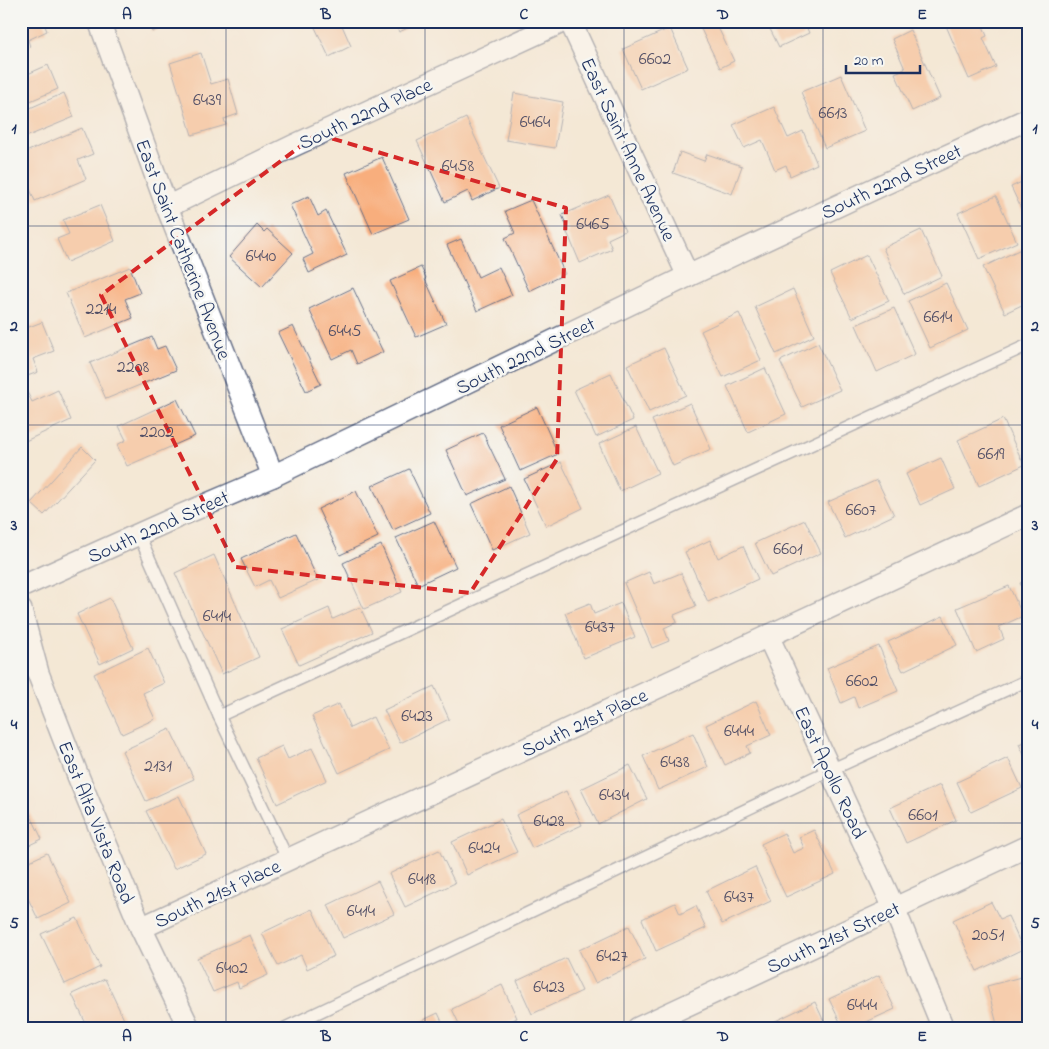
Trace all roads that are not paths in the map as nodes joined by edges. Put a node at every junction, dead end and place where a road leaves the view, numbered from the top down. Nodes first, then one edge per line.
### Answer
1 (99, 21) edge
2 (564, 21) edge
3 (570, 21) edge
4 (1028, 119) edge
5 (167, 207) junction
6 (688, 276) junction
7 (1028, 345) edge
8 (273, 476) junction
9 (1028, 515) edge
10 (139, 535) junction
11 (21, 587) edge
12 (21, 610) edge
13 (768, 636) junction
14 (1028, 680) edge
15 (219, 716) junction
16 (830, 770) junction
17 (1028, 846) edge
18 (288, 860) junction
19 (894, 908) junction
20 (141, 928) junction
21 (189, 1028) edge
22 (285, 1028) edge
23 (638, 1028) edge
24 (943, 1028) edge

1 - 5 street, East Saint Catherine Avenue
2 - 5 street, South 22nd Place
3 - 6 street, East Saint Anne Avenue
4 - 6 street, South 22nd Street
5 - 8 street, East Saint Catherine Avenue
6 - 8 street, South 22nd Street
7 - 15 lane
8 - 10 street, South 22nd Street
9 - 13 street, South 21st Place
10 - 11 street, South 22nd Street
10 - 15 lane
12 - 20 street, East Alta Vista Road
13 - 16 street, East Apollo Road
13 - 18 street, South 21st Place
14 - 16 lane
15 - 18 lane
16 - 19 street, East Apollo Road
16 - 22 lane
17 - 19 street, South 21st Street
18 - 20 street, South 21st Place
19 - 23 street, South 21st Street
19 - 24 street
20 - 21 street, East Alta Vista Road

